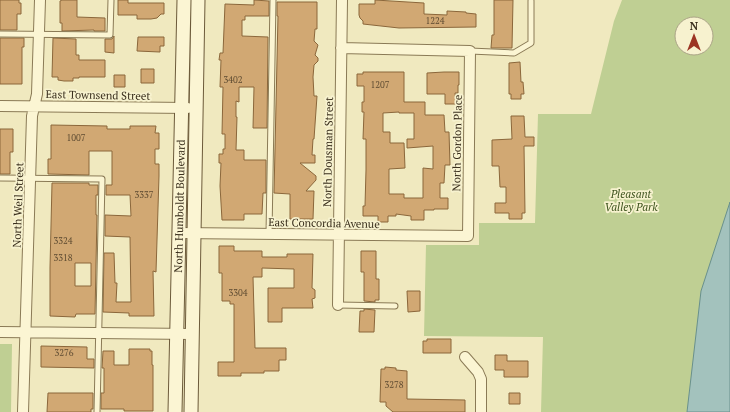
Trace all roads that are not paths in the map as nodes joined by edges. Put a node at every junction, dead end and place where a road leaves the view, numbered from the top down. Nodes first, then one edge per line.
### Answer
1 (40, 0) edge
2 (111, 0) edge
3 (184, 0) edge
4 (198, 0) edge
5 (273, 0) edge
6 (342, 0) edge
7 (531, 1) edge
8 (0, 34) edge
9 (39, 34) junction
10 (341, 48) junction
11 (470, 50) junction
12 (0, 106) edge
13 (34, 106) junction
14 (182, 108) junction
15 (196, 108) junction
16 (0, 178) edge
17 (31, 178) junction
18 (179, 233) junction
19 (195, 233) junction
20 (269, 234) junction
21 (339, 235) junction
22 (468, 236) joint
23 (338, 305) joint
24 (395, 306) dead end
25 (0, 332) edge
26 (25, 332) junction
27 (99, 333) junction
28 (177, 334) junction
29 (192, 334) junction
30 (465, 357) dead end
31 (23, 412) edge
32 (97, 412) edge
33 (175, 412) edge
34 (191, 412) edge
35 (482, 412) edge

1 - 9 street, North Weil Street
2 - 9 lane
3 - 14 main road, North Humboldt Boulevard
4 - 15 main road, North Humboldt Boulevard
5 - 20 lane
6 - 10 street, North Dousman Street
7 - 11 lane
8 - 9 lane
9 - 13 street, North Weil Street
10 - 11 street
10 - 21 street, North Dousman Street
11 - 22 street, North Gordon Place
12 - 13 street, East Townsend Street
13 - 14 street, East Townsend Street
13 - 17 street, North Weil Street
14 - 15 street, East Townsend Street
14 - 18 main road, North Humboldt Boulevard
15 - 19 main road, North Humboldt Boulevard
16 - 17 lane
17 - 26 street, North Weil Street
17 - 27 lane
18 - 19 street, East Concordia Avenue
18 - 28 main road, North Humboldt Boulevard
19 - 20 street, East Concordia Avenue
19 - 29 main road, North Humboldt Boulevard
20 - 21 street, East Concordia Avenue
21 - 22 street, East Concordia Avenue
21 - 23 street, North Dousman Street
23 - 24 lane
25 - 26 street
26 - 27 street
26 - 31 street, North Weil Street
27 - 28 street
27 - 32 lane
28 - 29 street
28 - 33 main road, North Humboldt Boulevard
29 - 34 main road, North Humboldt Boulevard
30 - 35 street

